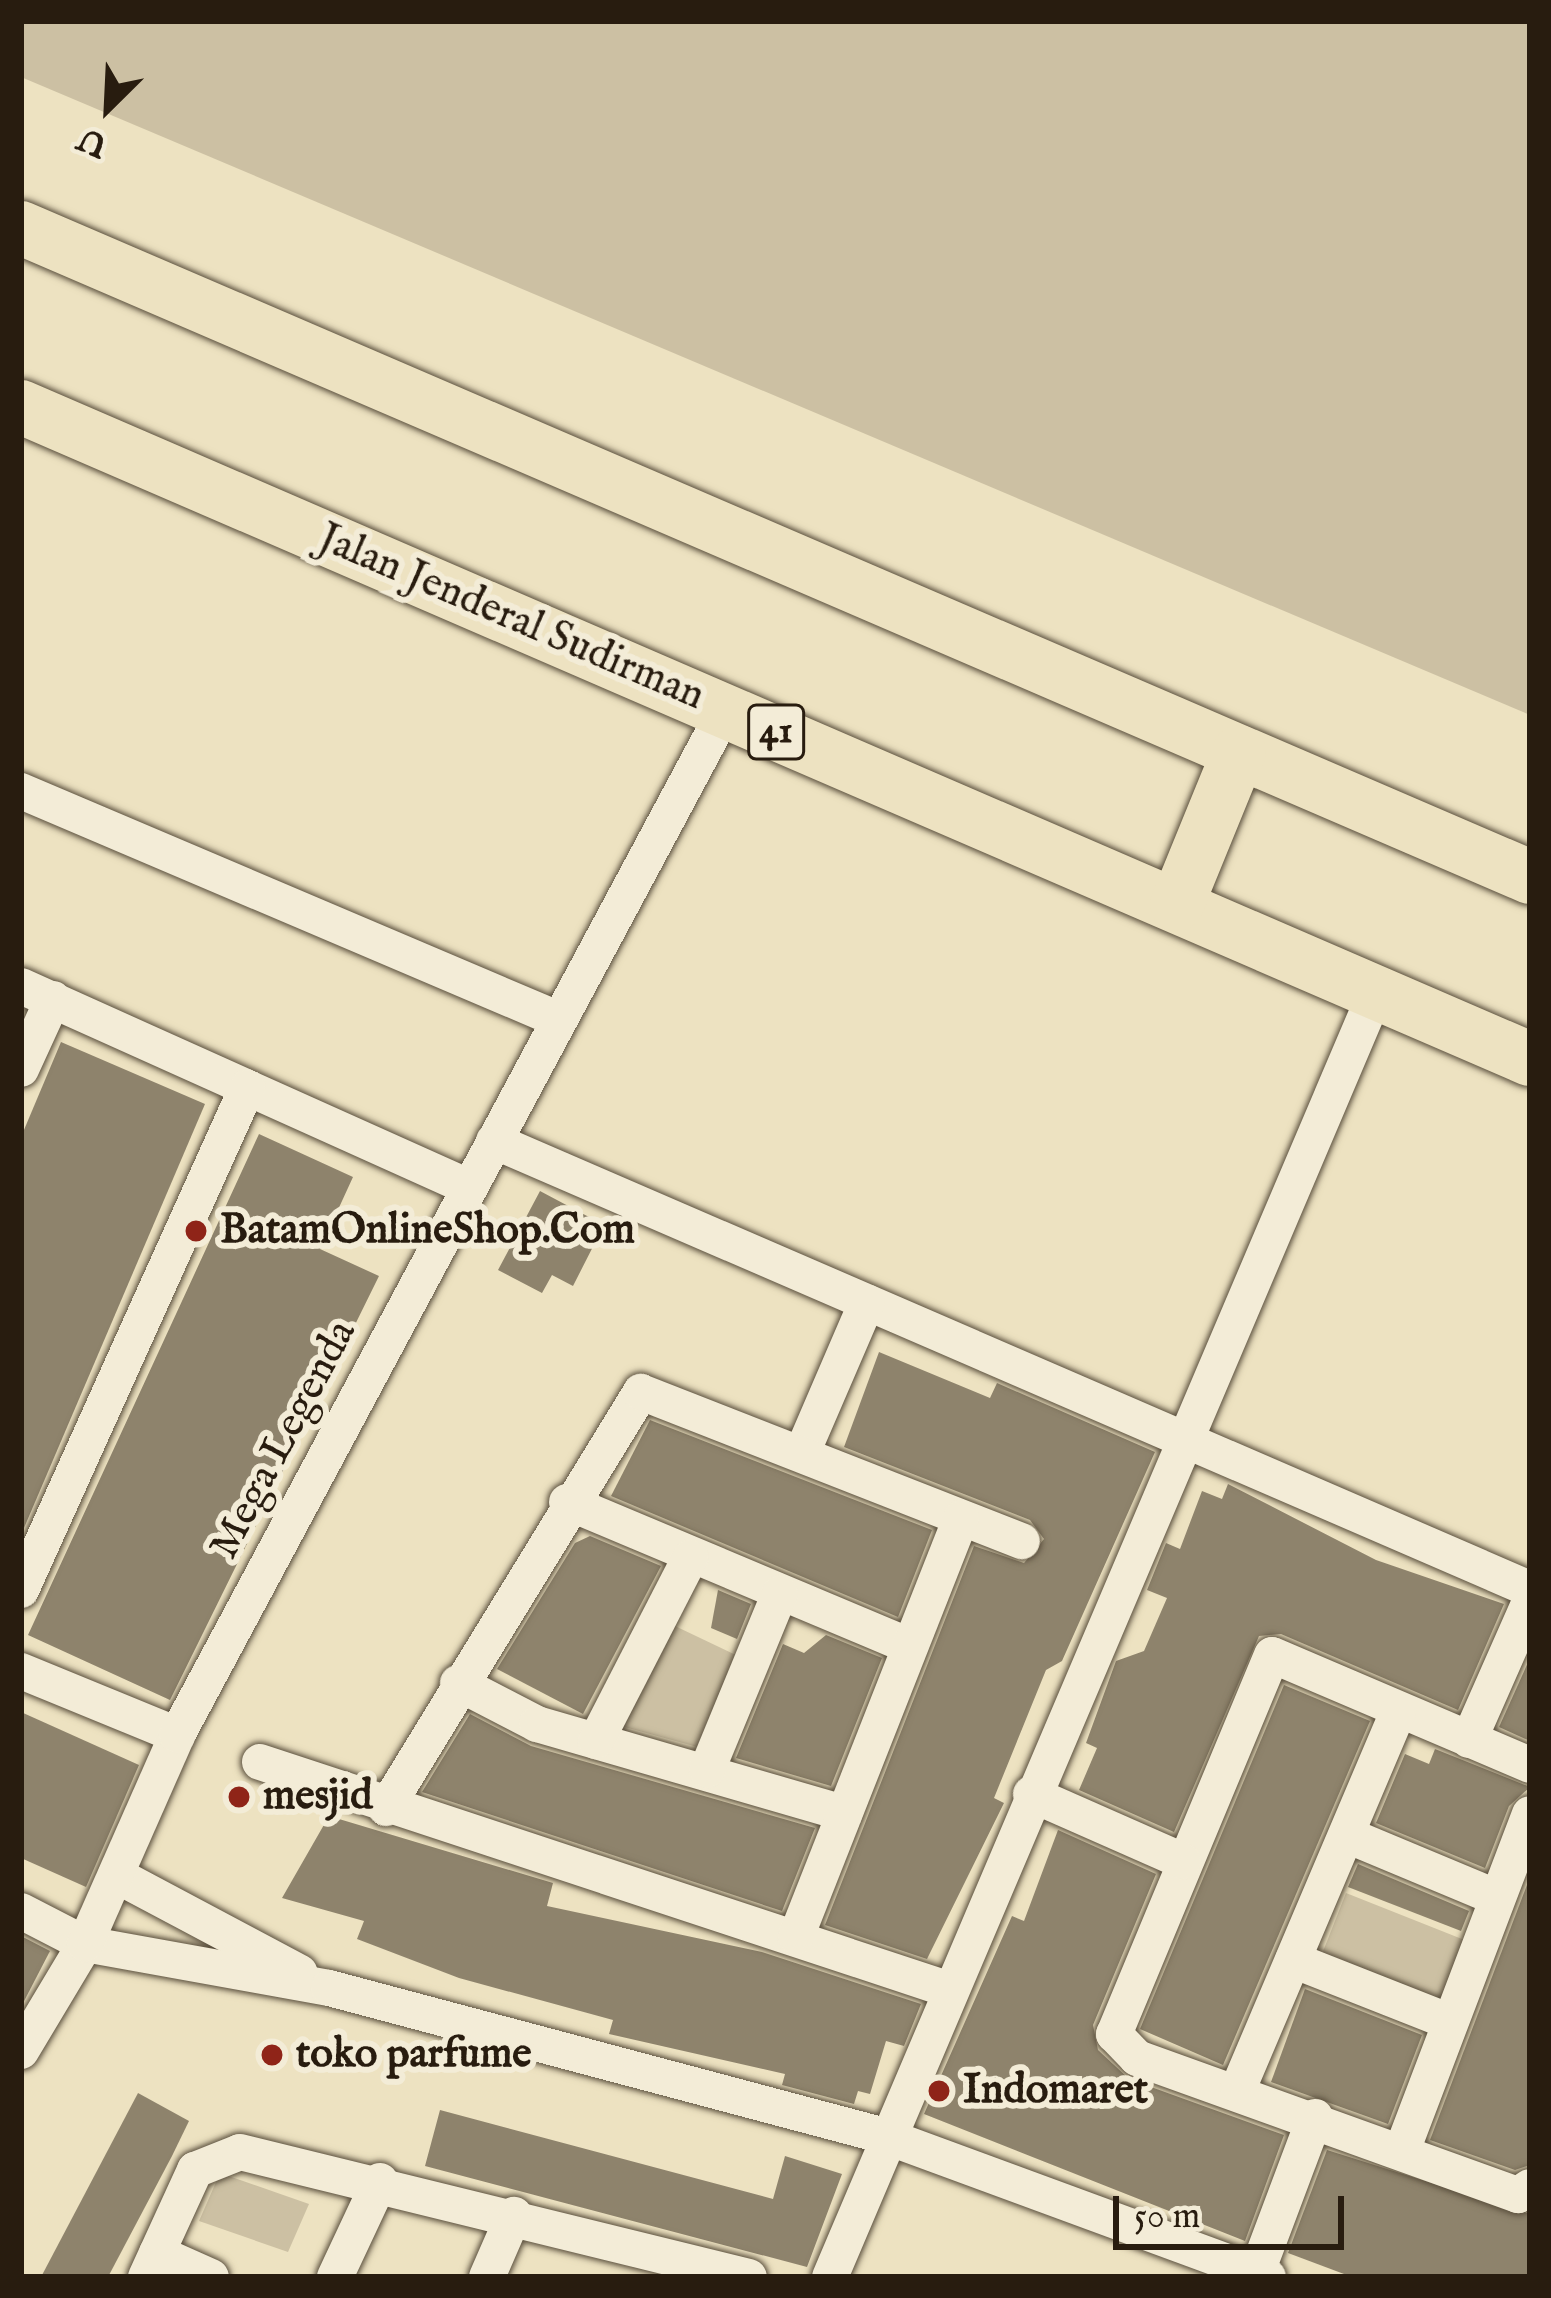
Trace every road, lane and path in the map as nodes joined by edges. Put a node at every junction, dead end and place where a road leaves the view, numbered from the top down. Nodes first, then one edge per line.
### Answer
1 (21, 228) edge
2 (21, 407) edge
3 (725, 710) junction
4 (1239, 752) junction
5 (21, 791) edge
6 (1530, 877) edge
7 (1177, 904) junction
8 (37, 992) edge
9 (1376, 992) junction
10 (555, 1018) junction
11 (1530, 1059) edge
12 (21, 1070) edge
13 (247, 1088) junction
14 (494, 1141) junction
15 (470, 1187) junction
16 (867, 1302) junction
17 (1181, 1442) junction
18 (802, 1453) junction
19 (567, 1502) junction
20 (961, 1518) junction
21 (1022, 1541) dead end
22 (690, 1558) junction
23 (1530, 1589) edge
24 (21, 1590) edge
25 (780, 1593) junction
26 (1530, 1602) edge
27 (910, 1646) junction
28 (21, 1671) edge
29 (458, 1684) junction
30 (1398, 1712) junction
31 (177, 1735) junction
32 (1469, 1740) junction
33 (596, 1741) junction
34 (260, 1762) dead end
35 (1530, 1766) edge
36 (707, 1770) junction
37 (1031, 1794) junction
38 (386, 1808) junction
39 (844, 1813) junction
40 (1530, 1814) edge
41 (1347, 1835) junction
42 (1183, 1861) junction
43 (116, 1875) junction
44 (1495, 1897) junction
45 (21, 1911) edge
46 (796, 1937) junction
47 (85, 1944) junction
48 (1293, 1960) junction
49 (329, 1988) junction
50 (946, 1989) junction
51 (1450, 2022) junction
52 (21, 2051) edge
53 (1238, 2089) junction
54 (1315, 2117) junction
55 (885, 2136) junction
56 (1403, 2148) junction
57 (380, 2181) junction
58 (1530, 2187) edge
59 (514, 2215) junction
60 (654, 2264) edge
61 (151, 2265) edge
62 (1260, 2276) edge
63 (211, 2277) edge
64 (334, 2277) edge
65 (487, 2277) edge
66 (749, 2277) edge
67 (830, 2277) edge

1 - 4 highway
2 - 3 highway, Jalan Jenderal Sudirman / 41
3 - 7 highway, Jalan Jenderal Sudirman / 41
3 - 10 street, Mega Legenda
4 - 6 highway
4 - 7 highway
5 - 10 street
7 - 9 highway, Jalan Jenderal Sudirman / 41
8 - 12 street
8 - 13 street
9 - 11 highway, Jalan Jenderal Sudirman / 41
9 - 17 street
10 - 14 street, Mega Legenda
13 - 15 street
13 - 24 street
14 - 15 street, Mega Legenda
14 - 16 street
15 - 31 street, Mega Legenda
16 - 17 street
16 - 18 street
17 - 23 street
17 - 37 street
18 - 19 street
18 - 20 street
19 - 22 street
19 - 29 street
20 - 21 street
20 - 27 street
22 - 25 street
22 - 33 street
25 - 27 street
25 - 36 street
26 - 32 street
27 - 39 street
28 - 31 street
29 - 33 street
29 - 38 street
30 - 32 street
30 - 41 street
30 - 42 street
31 - 43 street, Mega Legenda
32 - 35 street
33 - 36 street
34 - 38 street
36 - 39 street
37 - 42 street
37 - 50 street
38 - 46 street
39 - 46 street
40 - 44 street
41 - 44 street
41 - 48 street
42 - 53 street
43 - 47 street, Mega Legenda
43 - 49 street
44 - 51 street
45 - 47 street
46 - 50 street
47 - 49 street
47 - 52 street, Mega Legenda
48 - 51 street
48 - 53 street
49 - 55 street
50 - 55 street
51 - 56 street
53 - 54 street
54 - 56 street
54 - 62 street
55 - 62 street
55 - 67 street
56 - 58 street
57 - 59 street
57 - 61 street
57 - 64 street
59 - 60 street
59 - 65 street
60 - 66 street
61 - 63 street

